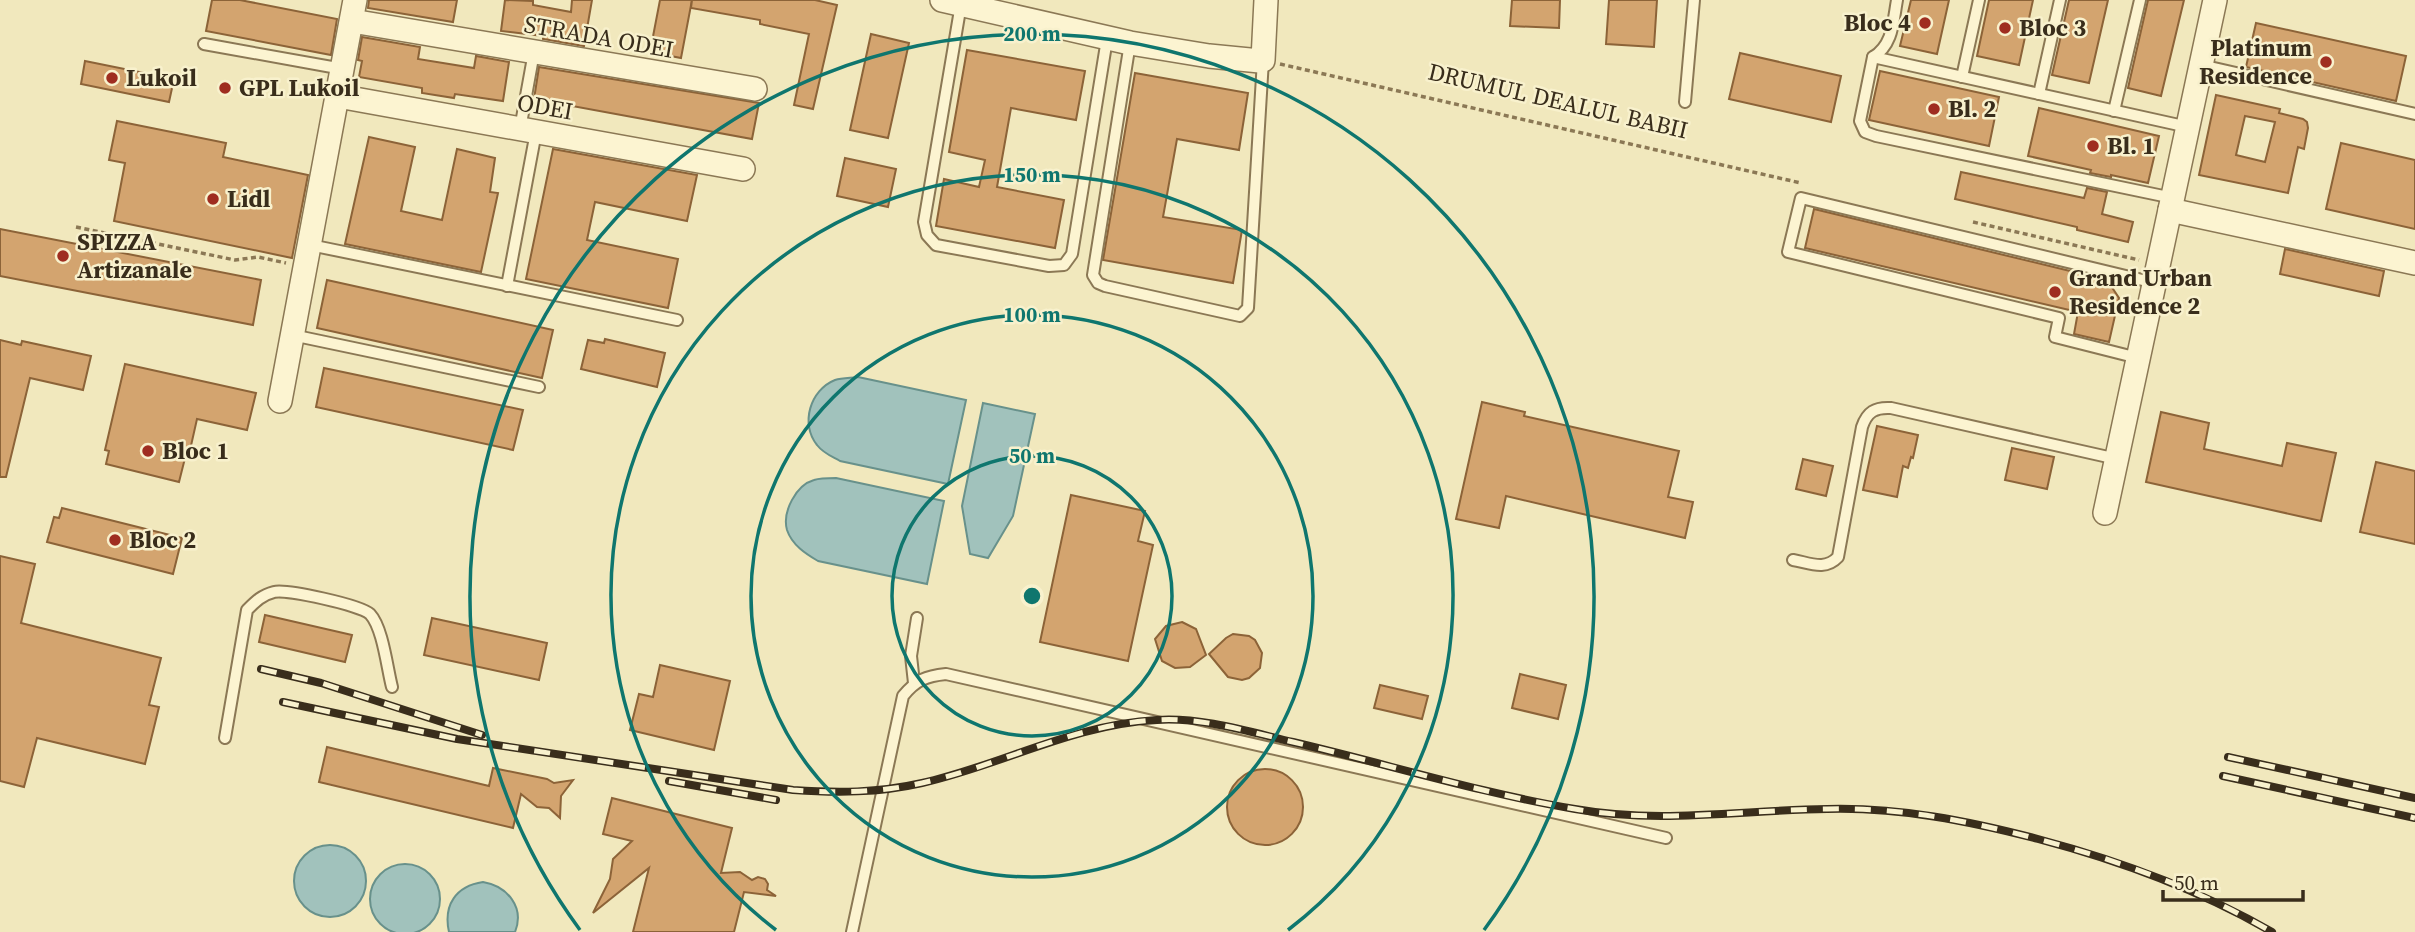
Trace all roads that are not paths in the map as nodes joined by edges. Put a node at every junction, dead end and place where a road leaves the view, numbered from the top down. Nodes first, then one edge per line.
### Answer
1 (1266, 0) edge
2 (1694, 0) edge
3 (1897, 0) edge
4 (1979, 0) edge
5 (2060, 0) edge
6 (2140, 0) edge
7 (2216, 0) edge
8 (948, 1) edge
9 (1023, 9) edge
10 (354, 11) edge
11 (1107, 39) junction
12 (1130, 43) junction
13 (204, 44) dead end
14 (534, 52) junction
15 (1873, 57) junction
16 (1263, 61) junction
17 (2201, 65) junction
18 (343, 69) junction
19 (1962, 77) junction
20 (755, 89) dead end
21 (2039, 94) junction
22 (338, 96) junction
23 (1685, 102) dead end
24 (2114, 111) junction
25 (2415, 114) edge
26 (2188, 127) junction
27 (528, 131) junction
28 (743, 169) dead end
29 (2172, 204) junction
30 (308, 256) junction
31 (2415, 263) edge
32 (2157, 274) junction
33 (507, 286) junction
34 (677, 320) dead end
35 (292, 335) junction
36 (2139, 358) junction
37 (539, 387) dead end
38 (280, 401) dead end
39 (2117, 459) junction
40 (2105, 513) dead end
41 (1793, 560) dead end
42 (917, 618) dead end
43 (914, 683) junction
44 (392, 687) dead end
45 (225, 738) dead end
46 (1666, 838) dead end
47 (852, 932) edge

1 - 16 street
2 - 23 lane
3 - 15 lane
4 - 19 lane
5 - 21 lane
6 - 24 lane
7 - 17 street
8 - 9 street
8 - 11 lane
9 - 11 street
10 - 14 street, STRADA ODEI
10 - 18 street, STRADA ODEI
11 - 12 street
12 - 16 street
12 - 16 lane
13 - 18 lane
14 - 20 street, STRADA ODEI
14 - 27 lane
15 - 19 lane
15 - 29 lane
17 - 25 lane
17 - 26 street
18 - 22 street, STRADA ODEI
19 - 21 lane
21 - 24 lane
22 - 27 street, ODEI
22 - 30 street, STRADA ODEI
24 - 26 lane
26 - 29 street
27 - 28 street, ODEI
27 - 33 lane
29 - 31 street
29 - 32 street
30 - 33 lane
30 - 35 street, STRADA ODEI
32 - 36 street
32 - 36 lane
33 - 34 lane
35 - 37 lane
35 - 38 street, STRADA ODEI
36 - 39 street
39 - 40 street
39 - 41 lane
42 - 43 lane
43 - 46 lane
43 - 47 lane
44 - 45 lane

